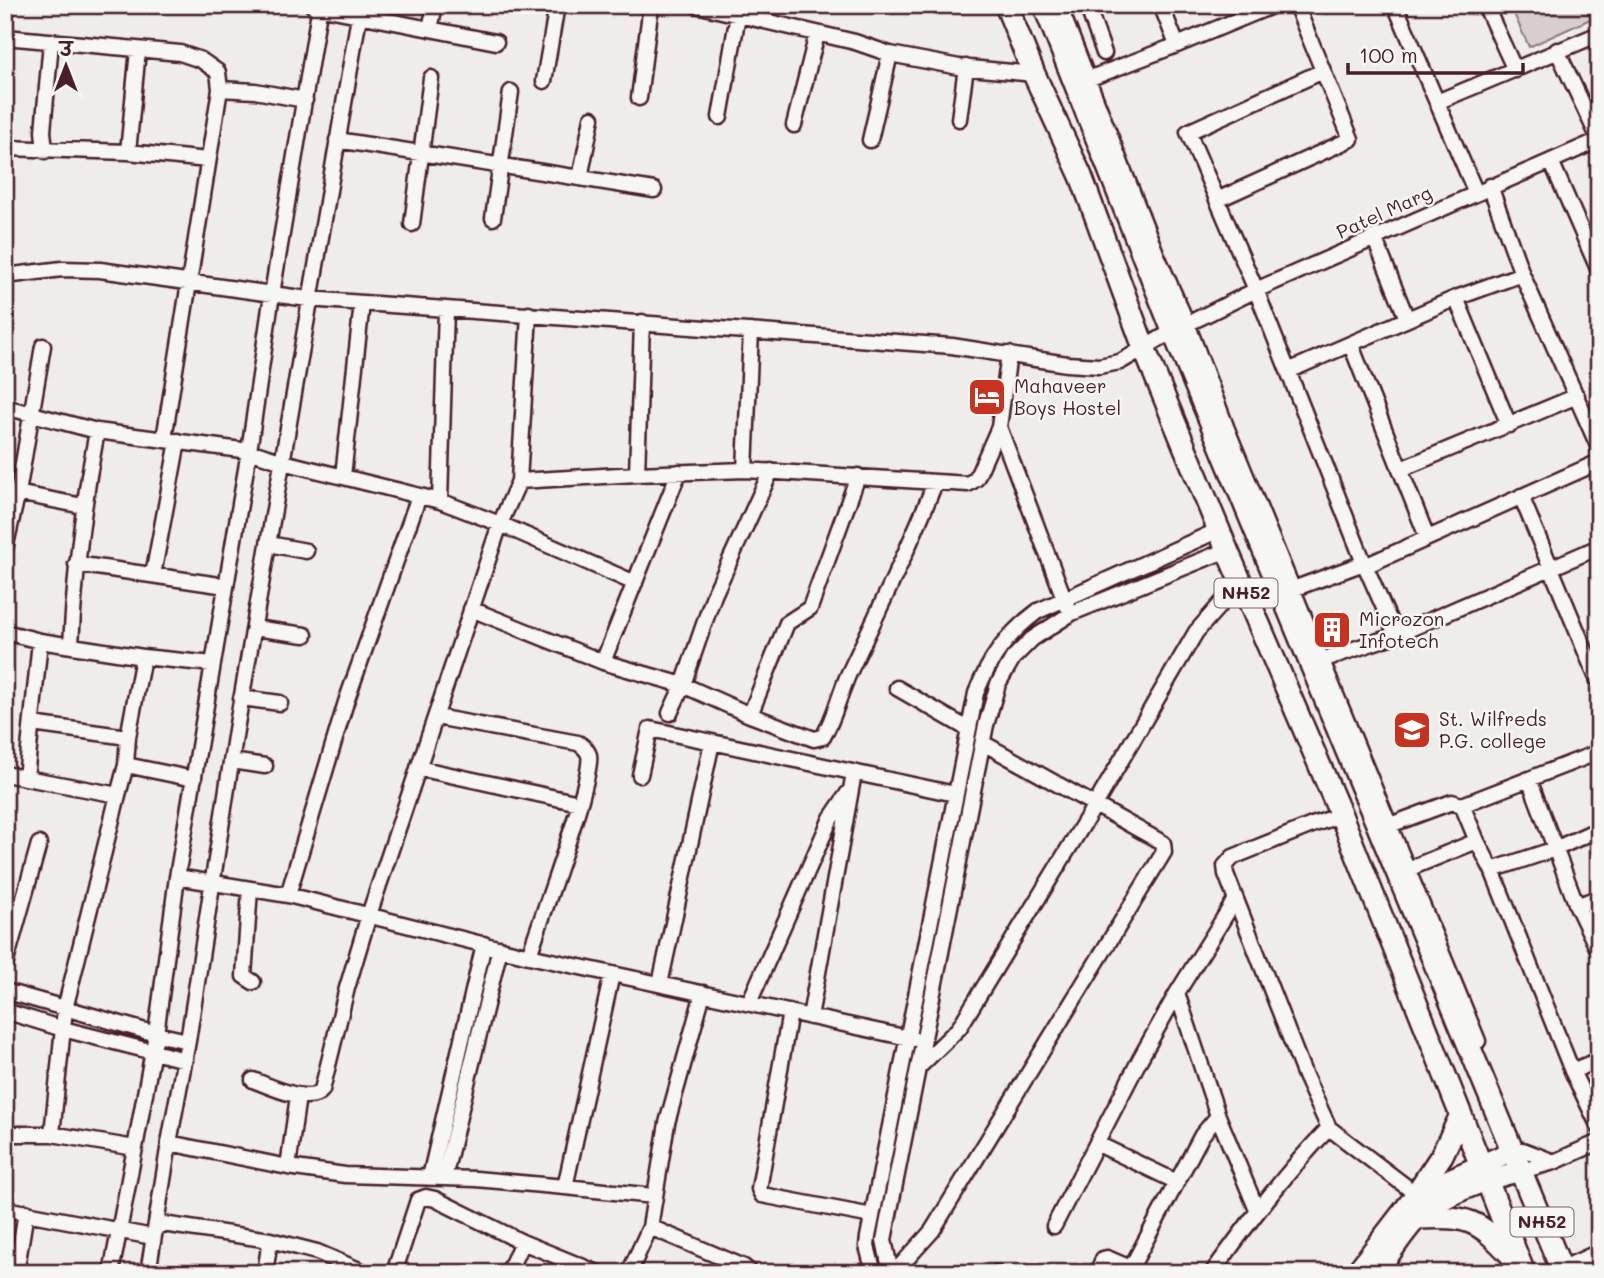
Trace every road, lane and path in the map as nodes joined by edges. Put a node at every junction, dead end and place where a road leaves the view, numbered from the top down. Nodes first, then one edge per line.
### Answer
1 (435, 5) edge
2 (557, 5) edge
3 (651, 5) edge
4 (696, 5) edge
5 (1006, 5) edge
6 (1044, 5) edge
7 (1059, 5) edge
8 (1087, 5) edge
9 (1161, 5) edge
10 (1274, 5) edge
11 (1296, 5) edge
12 (1395, 5) edge
13 (1485, 5) edge
14 (317, 6) edge
15 (360, 10) edge
16 (738, 15) junction
17 (430, 29) junction
18 (817, 34) junction
19 (1599, 34) edge
20 (5, 37) edge
21 (51, 42) junction
22 (496, 42) dead end
23 (1177, 45) junction
24 (138, 50) junction
25 (1557, 50) junction
26 (1104, 52) dead end
27 (890, 54) junction
28 (967, 67) junction
29 (1515, 69) junction
30 (1324, 71) junction
31 (1034, 74) junction
32 (431, 78) dead end
33 (1088, 79) junction
34 (544, 81) dead end
35 (220, 89) junction
36 (511, 92) dead end
37 (639, 98) dead end
38 (305, 100) junction
39 (1437, 102) junction
40 (720, 117) dead end
41 (592, 118) dead end
42 (959, 119) dead end
43 (794, 125) dead end
44 (1599, 139) edge
45 (337, 140) junction
46 (870, 140) dead end
47 (5, 148) edge
48 (45, 150) junction
49 (128, 152) junction
50 (420, 152) junction
51 (208, 160) junction
52 (1551, 161) junction
53 (500, 164) junction
54 (580, 178) junction
55 (1490, 186) junction
56 (654, 190) dead end
57 (1476, 193) junction
58 (1217, 200) junction
59 (494, 218) dead end
60 (411, 224) dead end
61 (1374, 237) junction
62 (1593, 243) edge
63 (1599, 271) edge
64 (1522, 274) junction
65 (5, 276) edge
66 (190, 283) junction
67 (1256, 290) junction
68 (272, 294) junction
69 (1456, 298) junction
70 (309, 299) junction
71 (362, 303) junction
72 (446, 309) junction
73 (529, 314) junction
74 (1407, 318) junction
75 (642, 323) junction
76 (1180, 327) junction
77 (751, 331) junction
78 (1351, 345) junction
79 (43, 346) dead end
80 (1144, 348) junction
81 (1009, 354) junction
82 (1288, 371) junction
83 (1577, 397) junction
84 (5, 407) edge
85 (31, 413) junction
86 (1509, 425) junction
87 (999, 427) junction
88 (97, 431) junction
89 (171, 440) junction
90 (1599, 448) edge
91 (249, 451) junction
92 (283, 462) junction
93 (1599, 462) edge
94 (1401, 468) junction
95 (746, 470) junction
96 (771, 471) junction
97 (679, 472) junction
98 (637, 474) junction
99 (858, 475) junction
100 (343, 476) junction
101 (519, 481) junction
102 (935, 483) junction
103 (17, 493) junction
104 (419, 496) junction
105 (1521, 496) junction
106 (440, 501) junction
107 (83, 506) junction
108 (8, 517) edge
109 (500, 524) junction
110 (1219, 530) junction
111 (1427, 537) junction
112 (269, 544) junction
113 (1599, 547) edge
114 (5, 549) edge
115 (1227, 550) junction
116 (306, 551) dead end
117 (76, 564) junction
118 (1364, 564) junction
119 (1550, 568) junction
120 (153, 575) junction
121 (1241, 581) junction
122 (635, 583) junction
123 (226, 586) junction
124 (1293, 589) junction
125 (1063, 600) junction
126 (471, 608) junction
127 (1072, 613) junction
128 (254, 628) junction
129 (5, 632) edge
130 (306, 635) dead end
131 (1396, 635) junction
132 (40, 641) junction
133 (71, 644) junction
134 (142, 657) junction
135 (603, 662) junction
136 (1317, 662) junction
137 (213, 664) junction
138 (1595, 665) edge
139 (1599, 682) edge
140 (683, 685) junction
141 (897, 688) dead end
142 (241, 698) junction
143 (280, 703) dead end
144 (670, 713) dead end
145 (750, 715) junction
146 (436, 717) junction
147 (32, 724) junction
148 (968, 729) junction
149 (128, 737) junction
150 (712, 742) junction
151 (983, 743) junction
152 (1599, 751) edge
153 (231, 761) junction
154 (126, 765) junction
155 (265, 766) dead end
156 (418, 768) junction
157 (854, 772) junction
158 (5, 774) edge
159 (640, 775) dead end
160 (26, 778) junction
161 (194, 779) junction
162 (1529, 779) junction
163 (851, 789) junction
164 (955, 794) junction
165 (118, 796) junction
166 (579, 803) junction
167 (1095, 805) junction
168 (1462, 805) junction
169 (1341, 815) junction
170 (1390, 825) junction
171 (1599, 829) edge
172 (1477, 841) junction
173 (38, 844) dead end
174 (1555, 849) junction
175 (1408, 869) junction
176 (1492, 870) junction
177 (177, 877) junction
178 (212, 883) junction
179 (250, 889) junction
180 (288, 895) junction
181 (1599, 897) edge
182 (1235, 900) junction
183 (1577, 906) junction
184 (369, 915) junction
185 (484, 944) junction
186 (500, 948) junction
187 (1599, 952) edge
188 (528, 956) junction
189 (5, 965) edge
190 (612, 974) junction
191 (253, 982) dead end
192 (660, 984) junction
193 (5, 991) edge
194 (703, 993) junction
195 (1177, 993) junction
196 (471, 1000) junction
197 (749, 1003) junction
198 (486, 1004) junction
199 (65, 1009) junction
200 (5, 1011) edge
201 (790, 1012) junction
202 (810, 1017) junction
203 (63, 1029) junction
204 (156, 1034) junction
205 (906, 1038) junction
206 (188, 1041) junction
207 (925, 1041) junction
208 (151, 1052) junction
209 (185, 1060) junction
210 (1599, 1060) edge
211 (920, 1066) junction
212 (1572, 1071) junction
213 (253, 1080) dead end
214 (298, 1096) junction
215 (1461, 1115) junction
216 (1218, 1116) junction
217 (1599, 1127) edge
218 (1329, 1128) junction
219 (5, 1134) edge
220 (52, 1134) junction
221 (1599, 1142) edge
222 (169, 1143) junction
223 (1098, 1144) junction
224 (135, 1148) junction
225 (1522, 1160) junction
226 (1554, 1162) junction
227 (288, 1167) junction
228 (1484, 1173) junction
229 (437, 1178) junction
230 (1177, 1182) junction
231 (565, 1187) junction
232 (1416, 1194) junction
233 (654, 1196) junction
234 (5, 1209) edge
235 (1256, 1210) junction
236 (26, 1212) junction
237 (872, 1216) junction
238 (1418, 1218) junction
239 (1054, 1226) dead end
240 (650, 1227) junction
241 (119, 1230) junction
242 (154, 1230) junction
243 (270, 1240) junction
244 (522, 1242) junction
245 (1599, 1252) edge
246 (336, 1267) edge
247 (1523, 1269) edge
248 (872, 1270) edge
249 (1568, 1270) edge
250 (16, 1273) edge
251 (111, 1273) edge
252 (148, 1273) edge
253 (265, 1273) edge
254 (366, 1273) edge
255 (394, 1273) edge
256 (508, 1273) edge
257 (598, 1273) edge
258 (629, 1273) edge
259 (751, 1273) edge
260 (892, 1273) edge
261 (1097, 1273) edge
262 (1212, 1273) edge
263 (1355, 1273) edge
264 (1377, 1273) edge

1 - 17 street
2 - 34 street
3 - 37 street
4 - 16 street
5 - 31 highway, NH52
6 - 76 highway, NH52
7 - 33 street
8 - 26 street
9 - 23 street
10 - 23 street
11 - 30 street
12 - 39 street
13 - 29 street
14 - 15 street
14 - 38 street
15 - 17 street
15 - 45 street
16 - 18 street
16 - 40 street
17 - 22 street
18 - 27 street
18 - 43 street
19 - 25 street
20 - 21 street
21 - 24 street
21 - 48 street
23 - 33 street
24 - 35 street
24 - 49 street
25 - 29 street
25 - 44 street
27 - 28 street
27 - 46 street
28 - 31 street
28 - 42 street
29 - 39 street
30 - 58 street
30 - 58 street
31 - 80 highway, NH52
32 - 50 street
33 - 76 street
35 - 38 street
35 - 51 street
36 - 53 street
38 - 68 street
39 - 57 street
41 - 54 street
44 - 52 street, Patel Marg
45 - 50 street
45 - 70 street
47 - 48 street
48 - 49 street
49 - 51 street
50 - 53 street
50 - 60 street
51 - 66 street
52 - 55 street, Patel Marg
52 - 62 street
53 - 54 street
53 - 59 street
54 - 56 street
55 - 57 street, Patel Marg
55 - 64 street
57 - 61 street, Patel Marg
58 - 67 street
61 - 67 street, Patel Marg
61 - 74 street
62 - 63 street
64 - 69 street
64 - 83 street
65 - 66 street, Patel Marg
66 - 68 street, Patel Marg
66 - 89 street
67 - 76 street, Patel Marg
67 - 82 street
68 - 70 street, Patel Marg
68 - 91 street
69 - 74 street
69 - 86 street
70 - 71 street, Patel Marg
70 - 92 street
71 - 72 street, Patel Marg
71 - 100 street
72 - 73 street, Patel Marg
72 - 106 street
73 - 75 street, Patel Marg
73 - 101 street
74 - 78 street
75 - 77 street, Patel Marg
75 - 98 street
76 - 80 street, Patel Marg
76 - 124 street
76 - 136 highway, NH52
77 - 81 street, Patel Marg
77 - 95 street
78 - 82 street
78 - 94 street
79 - 85 street
80 - 81 street, Patel Marg
80 - 110 highway, NH52
81 - 87 street
82 - 118 street
83 - 86 street
83 - 90 street
84 - 85 street
85 - 88 street
85 - 103 street
86 - 94 street
87 - 102 street
87 - 125 street
88 - 89 street
88 - 107 street
89 - 91 street
89 - 120 street
91 - 92 street
91 - 123 street
92 - 100 street
92 - 112 street
93 - 105 street
94 - 111 street
95 - 96 street
95 - 97 street
96 - 99 street
96 - 140 street
97 - 98 street
97 - 122 street
98 - 101 street
99 - 102 street
99 - 145 street
100 - 104 street
101 - 109 street
102 - 145 street
103 - 107 street
103 - 108 street
104 - 106 street
104 - 180 street
105 - 111 street
105 - 119 street
106 - 109 street
107 - 117 street
108 - 114 street
109 - 122 street
109 - 126 street
110 - 115 highway, NH52
110 - 125 street
111 - 118 street
112 - 116 street
112 - 128 street
113 - 119 street
115 - 121 highway, NH52
115 - 127 street
117 - 120 street
117 - 133 street
118 - 124 street
118 - 131 street
119 - 131 street
119 - 138 street
120 - 123 street
121 - 167 street
121 - 169 highway, NH52
122 - 135 street
123 - 137 street
124 - 136 street
125 - 127 street
125 - 148 street
126 - 135 street
126 - 146 street
127 - 151 street
128 - 130 street
128 - 142 street
129 - 132 street
131 - 136 street
132 - 133 street
132 - 147 street
133 - 134 street
134 - 137 street
134 - 149 street
135 - 140 street
136 - 170 street
136 - 225 highway, NH52
137 - 161 street
138 - 139 street
140 - 144 street
140 - 145 street
141 - 148 street
142 - 143 street
142 - 153 street
146 - 156 street
146 - 166 street
147 - 149 street
147 - 160 street
148 - 164 street
149 - 154 street
150 - 157 street
150 - 159 street
150 - 192 street
151 - 167 street
151 - 207 street
152 - 162 street
153 - 155 street
153 - 178 street
154 - 161 street
154 - 165 street
156 - 166 street
156 - 184 street
157 - 163 street
157 - 164 street
158 - 160 street
160 - 165 street
161 - 177 street
162 - 168 street
162 - 174 street
163 - 197 street
163 - 202 street
164 - 205 street
165 - 199 street
166 - 188 street
167 - 211 street
167 - 260 street
168 - 170 street
168 - 172 street
169 - 182 street
169 - 215 highway, NH52
170 - 175 street
171 - 174 street
172 - 175 street
172 - 176 street
173 - 189 street
174 - 176 street
174 - 183 street
175 - 225 street
176 - 212 street
177 - 178 street
177 - 204 street
178 - 179 street
178 - 206 street
179 - 180 street
179 - 191 street
180 - 184 street
181 - 183 street
182 - 195 street
182 - 218 street
183 - 187 street
184 - 185 street
184 - 214 street
185 - 186 street
185 - 196 street
186 - 188 street
186 - 198 street
188 - 190 street
190 - 192 street
190 - 231 street
192 - 194 street
193 - 199 street
194 - 197 street
194 - 233 street
195 - 216 street
195 - 223 street
196 - 198 street
196 - 229 street
197 - 201 street
198 - 229 street
199 - 203 street
199 - 204 street
200 - 203 street
201 - 202 street
201 - 237 street
202 - 205 street
203 - 208 street
203 - 220 street
204 - 206 street
204 - 208 street
205 - 207 street
205 - 237 street
206 - 209 street
207 - 211 street
208 - 209 street
208 - 224 street
209 - 222 street
210 - 212 street
211 - 260 street
212 - 217 street
213 - 214 street
214 - 227 street
215 - 228 highway, NH52
215 - 232 highway
216 - 230 street
216 - 235 street
218 - 232 street
218 - 235 street
219 - 220 street
220 - 224 street
221 - 226 street
222 - 227 street
222 - 242 street
223 - 230 street
223 - 239 street
224 - 241 street
225 - 226 street
225 - 226 street
225 - 228 main road
225 - 249 highway, NH52
227 - 229 street
228 - 232 main road
228 - 238 main road
228 - 247 highway, NH52
229 - 231 street
230 - 261 street
231 - 233 street
232 - 263 main road
233 - 240 street
234 - 236 street
235 - 262 street
236 - 241 street
236 - 250 street
237 - 248 street
238 - 247 highway
238 - 264 main road
240 - 258 street
240 - 259 street
241 - 242 street
241 - 251 street
242 - 243 street
242 - 252 street
243 - 246 street
243 - 253 street
244 - 255 street
244 - 256 street
244 - 257 street
245 - 249 street
246 - 254 street

